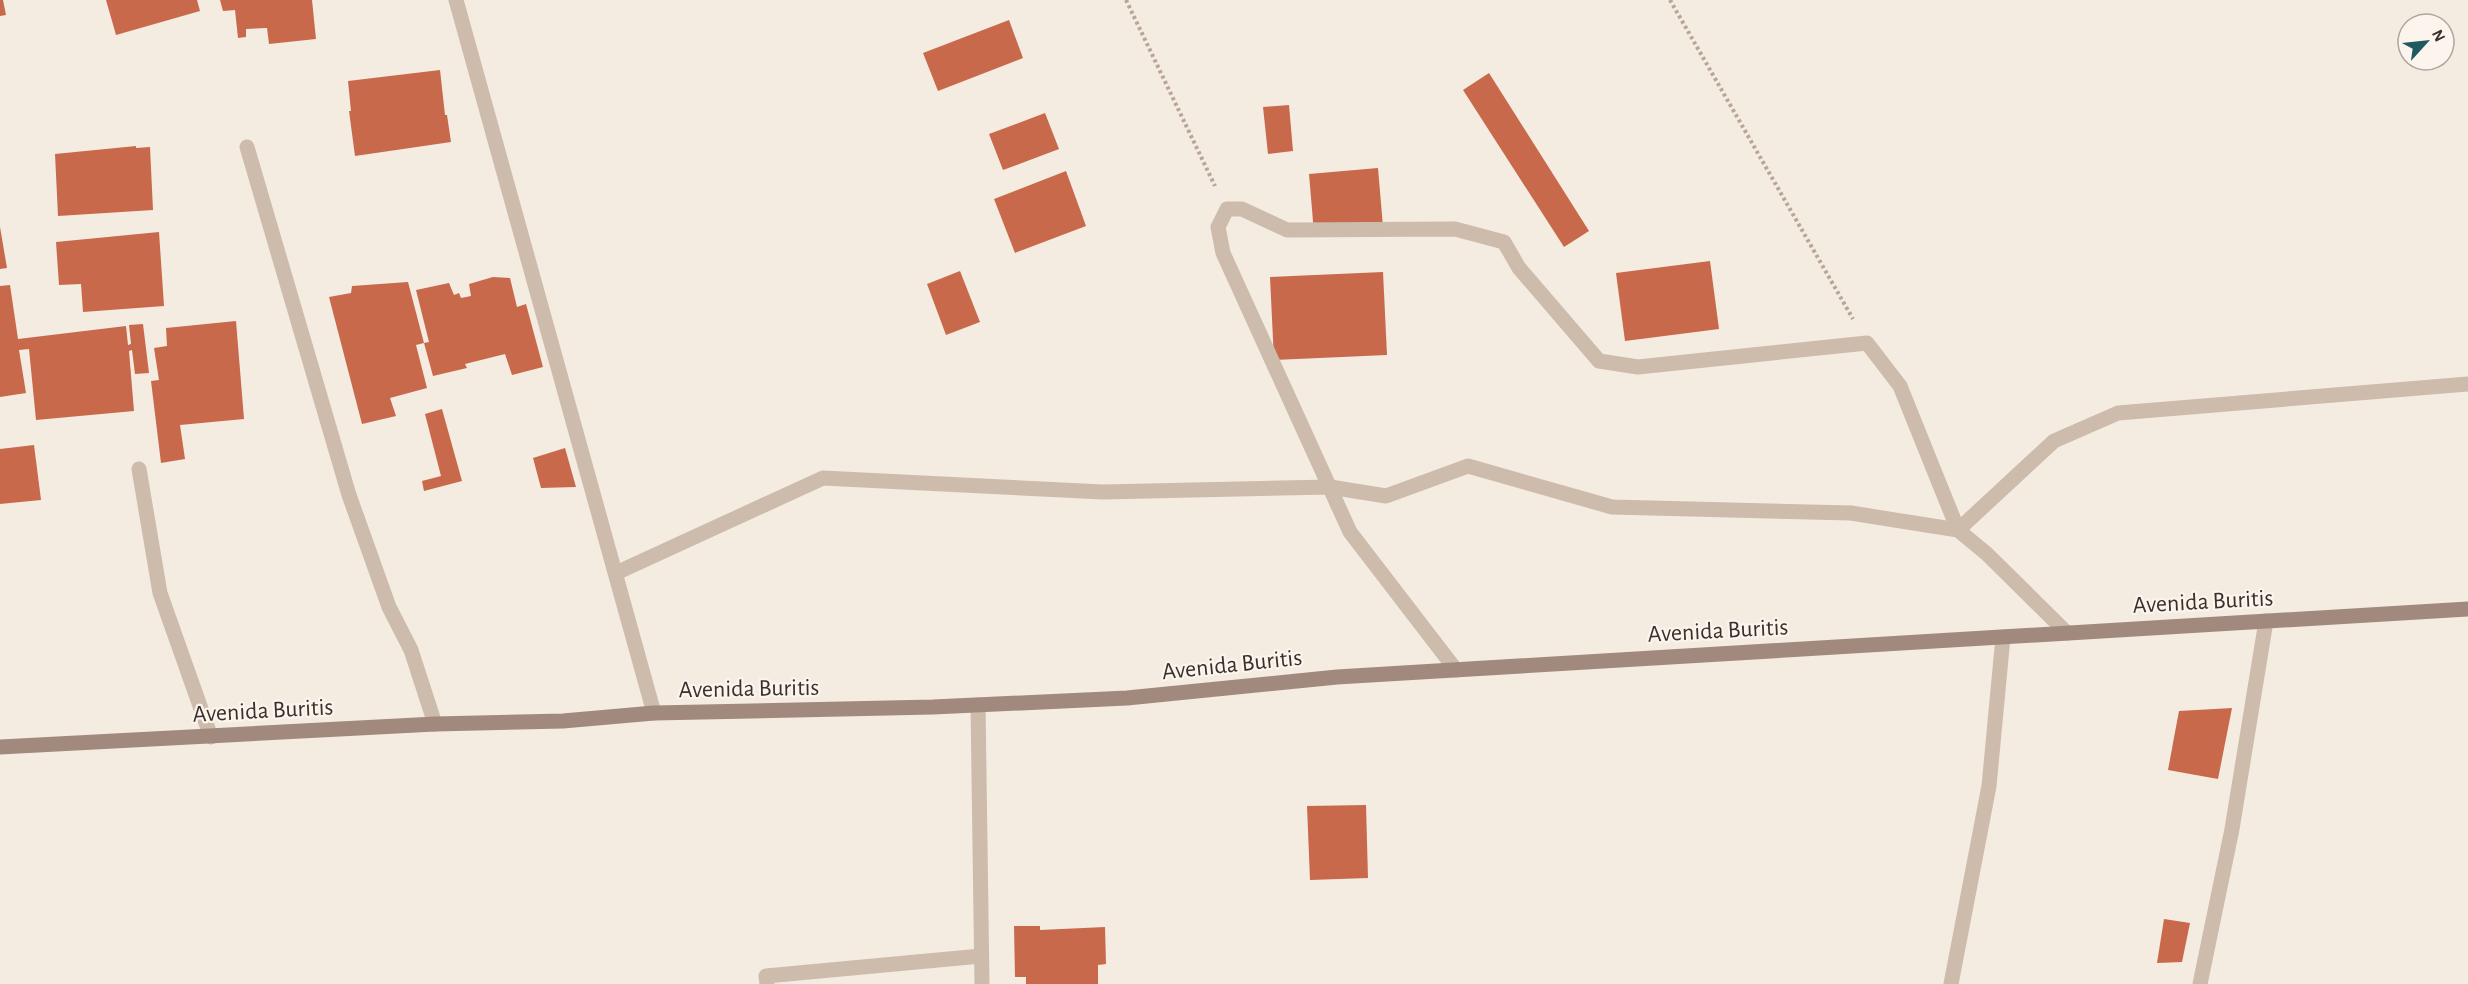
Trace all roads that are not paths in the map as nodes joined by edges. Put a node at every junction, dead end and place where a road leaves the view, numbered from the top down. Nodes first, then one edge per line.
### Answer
1 (456, 0) edge
2 (247, 147) dead end
3 (2468, 384) edge
4 (140, 469) dead end
5 (1330, 487) junction
6 (1958, 530) junction
7 (615, 573) junction
8 (2468, 609) edge
9 (2266, 621) junction
10 (2067, 633) junction
11 (2003, 637) junction
12 (1456, 670) junction
13 (978, 705) junction
14 (654, 713) junction
15 (435, 724) junction
16 (211, 737) junction
17 (0, 747) edge
18 (981, 956) junction
19 (767, 984) edge
20 (982, 984) edge
21 (1951, 984) edge
22 (2200, 984) edge

1 - 7 street
2 - 15 street
3 - 6 street
4 - 16 street
5 - 6 street
5 - 6 street
5 - 7 street
5 - 12 street
6 - 10 street
7 - 14 street
8 - 9 street, Avenida Buritis
9 - 10 street, Avenida Buritis
9 - 22 street
10 - 11 street, Avenida Buritis
11 - 12 street, Avenida Buritis
11 - 21 street
12 - 13 street, Avenida Buritis
13 - 14 street, Avenida Buritis
13 - 18 street
14 - 15 street, Avenida Buritis
15 - 16 street, Avenida Buritis
16 - 17 street, Avenida Buritis
18 - 19 street
18 - 20 street

